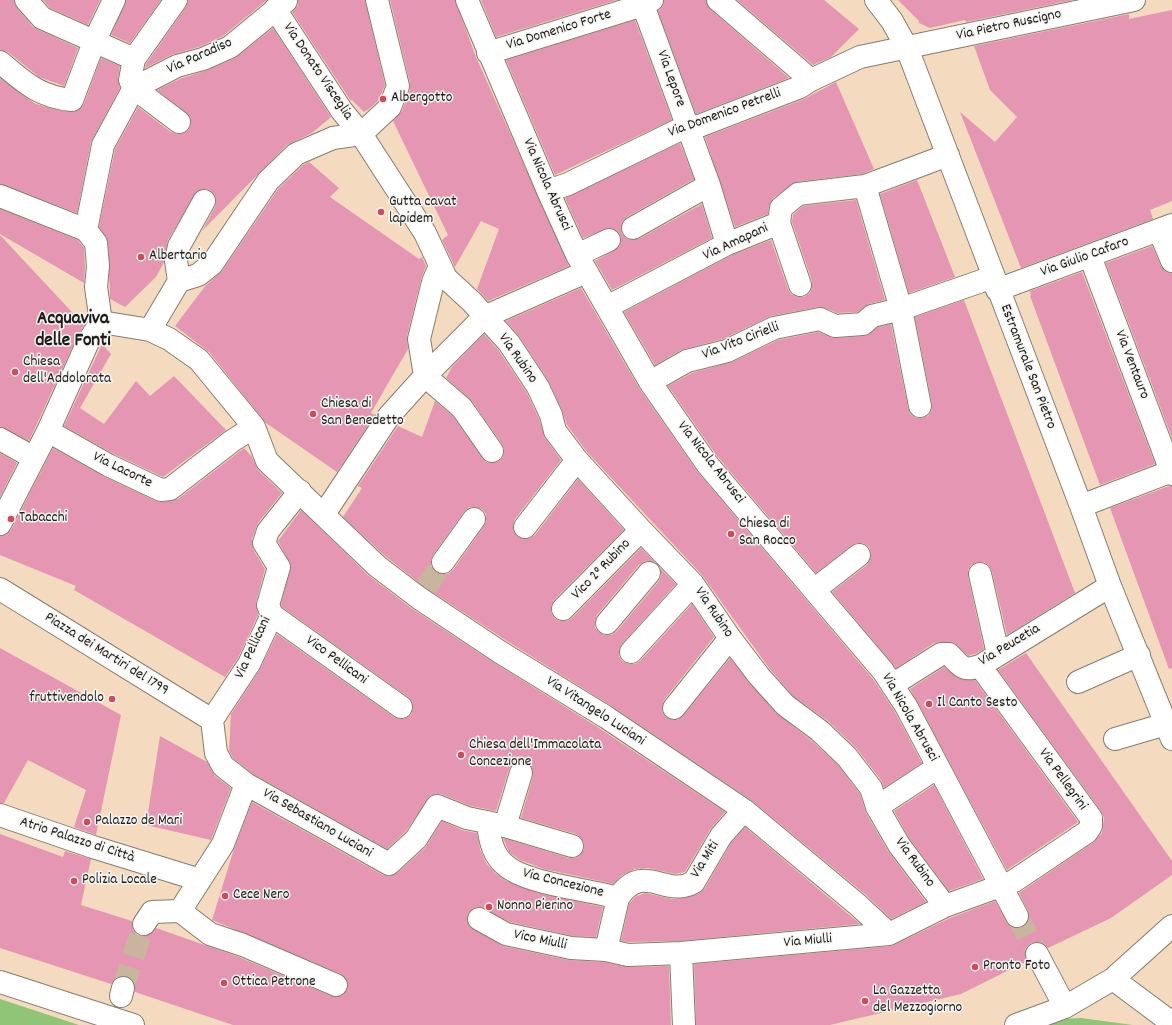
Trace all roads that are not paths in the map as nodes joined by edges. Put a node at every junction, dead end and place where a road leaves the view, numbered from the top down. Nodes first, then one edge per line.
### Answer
1 (26, 0) edge
2 (114, 0) edge
3 (176, 0) edge
4 (377, 0) edge
5 (467, 0) edge
6 (718, 0) edge
7 (876, 0) edge
8 (1134, 0) edge
9 (647, 3) edge
10 (281, 4) edge
11 (94, 42) junction
12 (907, 48) junction
13 (488, 53) junction
14 (134, 59) junction
15 (0, 62) edge
16 (811, 80) junction
17 (134, 88) junction
18 (179, 122) dead end
19 (687, 126) junction
20 (361, 134) junction
21 (948, 155) junction
22 (709, 185) junction
23 (865, 186) junction
24 (548, 191) junction
25 (0, 196) edge
26 (204, 201) dead end
27 (779, 223) junction
28 (1166, 227) edge
29 (633, 228) dead end
30 (86, 230) junction
31 (609, 240) dead end
32 (727, 244) junction
33 (1090, 256) junction
34 (1172, 261) edge
35 (582, 263) junction
36 (440, 266) junction
37 (179, 280) junction
38 (995, 284) junction
39 (800, 285) dead end
40 (607, 307) junction
41 (901, 309) junction
42 (484, 317) junction
43 (101, 322) junction
44 (150, 330) junction
45 (425, 376) junction
46 (650, 382) junction
47 (920, 406) dead end
48 (254, 427) junction
49 (48, 431) junction
50 (0, 439) edge
51 (492, 451) dead end
52 (34, 458) junction
53 (577, 460) junction
54 (1172, 472) edge
55 (300, 491) junction
56 (1081, 506) junction
57 (324, 514) junction
58 (474, 519) dead end
59 (0, 524) edge
60 (525, 527) dead end
61 (640, 530) junction
62 (859, 555) dead end
63 (443, 562) tunnel mouth
64 (658, 564) junction
65 (980, 574) dead end
66 (693, 584) junction
67 (1110, 586) junction
68 (0, 589) edge
69 (814, 590) junction
70 (563, 609) dead end
71 (272, 615) junction
72 (607, 623) dead end
73 (730, 638) junction
74 (632, 652) dead end
75 (998, 654) junction
76 (1139, 655) junction
77 (980, 666) junction
78 (1078, 682) dead end
79 (892, 685) junction
80 (400, 707) dead end
81 (674, 708) dead end
82 (212, 720) junction
83 (1169, 732) edge
84 (1115, 739) dead end
85 (938, 767) junction
86 (521, 773) dead end
87 (246, 784) junction
88 (878, 807) junction
89 (744, 810) junction
90 (0, 815) edge
91 (496, 824) junction
92 (572, 846) dead end
93 (200, 880) junction
94 (1002, 887) junction
95 (618, 898) junction
96 (945, 906) junction
97 (180, 911) junction
98 (1017, 916) tunnel mouth
99 (479, 919) dead end
100 (144, 924) tunnel mouth
101 (1172, 926) edge
102 (889, 934) junction
103 (606, 950) junction
104 (681, 953) junction
105 (1037, 954) tunnel mouth
106 (1113, 979) junction
107 (0, 982) edge
108 (336, 985) dead end
109 (1065, 1007) junction
110 (1172, 1023) edge
111 (133, 1025) edge
112 (684, 1025) edge
113 (1016, 1025) edge

1 - 11 street
2 - 11 street
3 - 14 street
4 - 20 street
5 - 13 street, Via Nicola Abrusci
6 - 16 street
7 - 12 street, Estramurale San Pietro
8 - 12 street, Via Pietro Ruscigno
9 - 13 street, Via Domenico Forte
9 - 19 street, Via Lepore
10 - 17 street, Via Paradiso
10 - 20 street, Via Donato Visceglia
11 - 14 street
11 - 15 street
12 - 16 street, Via Domenico Petrelli
12 - 21 street, Estramurale San Pietro
13 - 24 street, Via Nicola Abrusci
14 - 17 street
16 - 19 street, Via Domenico Petrelli
17 - 18 street
17 - 30 street
19 - 22 street, Via Lepore
19 - 24 street, Via Domenico Petrelli
20 - 36 street, Via Donato Visceglia
20 - 37 street
21 - 23 street, Via Amapani
21 - 38 street, Estramurale San Pietro
22 - 29 street
22 - 32 street, Via Lepore
23 - 27 street, Via Amapani
23 - 41 street
24 - 35 street, Via Nicola Abrusci
25 - 30 street
26 - 37 street
27 - 32 street, Via Amapani
27 - 39 street
28 - 33 street, Via Giulio Cafaro
28 - 34 street
30 - 43 street
31 - 35 street
32 - 40 street, Via Amapani
33 - 38 street, Via Giulio Cafaro
33 - 54 street, Via Ventauro
35 - 40 street, Via Nicola Abrusci
35 - 42 street
36 - 42 street, Via Rubino
36 - 45 street
37 - 44 street
38 - 41 street, Via Vito Cirielli
38 - 56 street, Estramurale San Pietro
40 - 46 street, Via Nicola Abrusci
41 - 46 street, Via Vito Cirielli
41 - 47 street
42 - 45 street
42 - 53 street, Via Rubino
43 - 44 street, Via Vitangelo Luciani
43 - 49 street
44 - 48 street, Via Vitangelo Luciani
45 - 51 street
45 - 57 street
46 - 69 street, Via Nicola Abrusci
48 - 49 street, Via Lacorte
48 - 55 street, Via Vitangelo Luciani
49 - 52 street
50 - 52 street
52 - 59 street
53 - 60 street
53 - 61 street, Via Rubino
54 - 56 street
55 - 57 street, Via Vitangelo Luciani
55 - 71 street, Via Pellicani
56 - 67 street, Estramurale San Pietro
57 - 89 street, Via Vitangelo Luciani
58 - 63 street
61 - 64 street, Via Rubino
61 - 70 street, Vico 2° Rubino
62 - 69 street
64 - 66 street, Via Rubino
64 - 72 street
65 - 75 street
66 - 73 street, Via Rubino
66 - 74 street
67 - 75 street, Via Peucetia
67 - 76 street, Estramurale San Pietro
68 - 82 street, Piazza dei Martiri del 1799
69 - 79 street, Via Nicola Abrusci
71 - 80 street, Vico Pellicani
71 - 82 street, Via Pellicani
73 - 81 street
73 - 88 street, Via Rubino
75 - 77 street, Via Peucetia
76 - 78 street
76 - 83 street, Estramurale San Pietro
77 - 79 street, Via Peucetia
77 - 94 street, Via Pellegrini
79 - 85 street, Via Nicola Abrusci
82 - 87 street, Via Sebastiano Luciani
83 - 84 street
85 - 88 street
85 - 94 street, Via Nicola Abrusci
86 - 91 street
87 - 91 street, Via Sebastiano Luciani
87 - 93 street
88 - 96 street, Via Rubino
89 - 95 street, Via Miti
89 - 102 street, Via Vitangelo Luciani
90 - 93 street, Atrio Palazzo di Città
91 - 92 street
91 - 95 street, Via Concezione
93 - 97 street
94 - 96 street, Via Miulli
94 - 98 street, Via Nicola Abrusci
95 - 103 street, Via Concezione
96 - 102 street, Via Miulli
97 - 100 street
97 - 108 street
99 - 103 street, Vico Miulli
101 - 106 street
102 - 104 street, Via Miulli
103 - 104 street, Via Miulli
104 - 112 street
105 - 109 street
106 - 109 street
106 - 110 street
107 - 111 street
109 - 113 street

